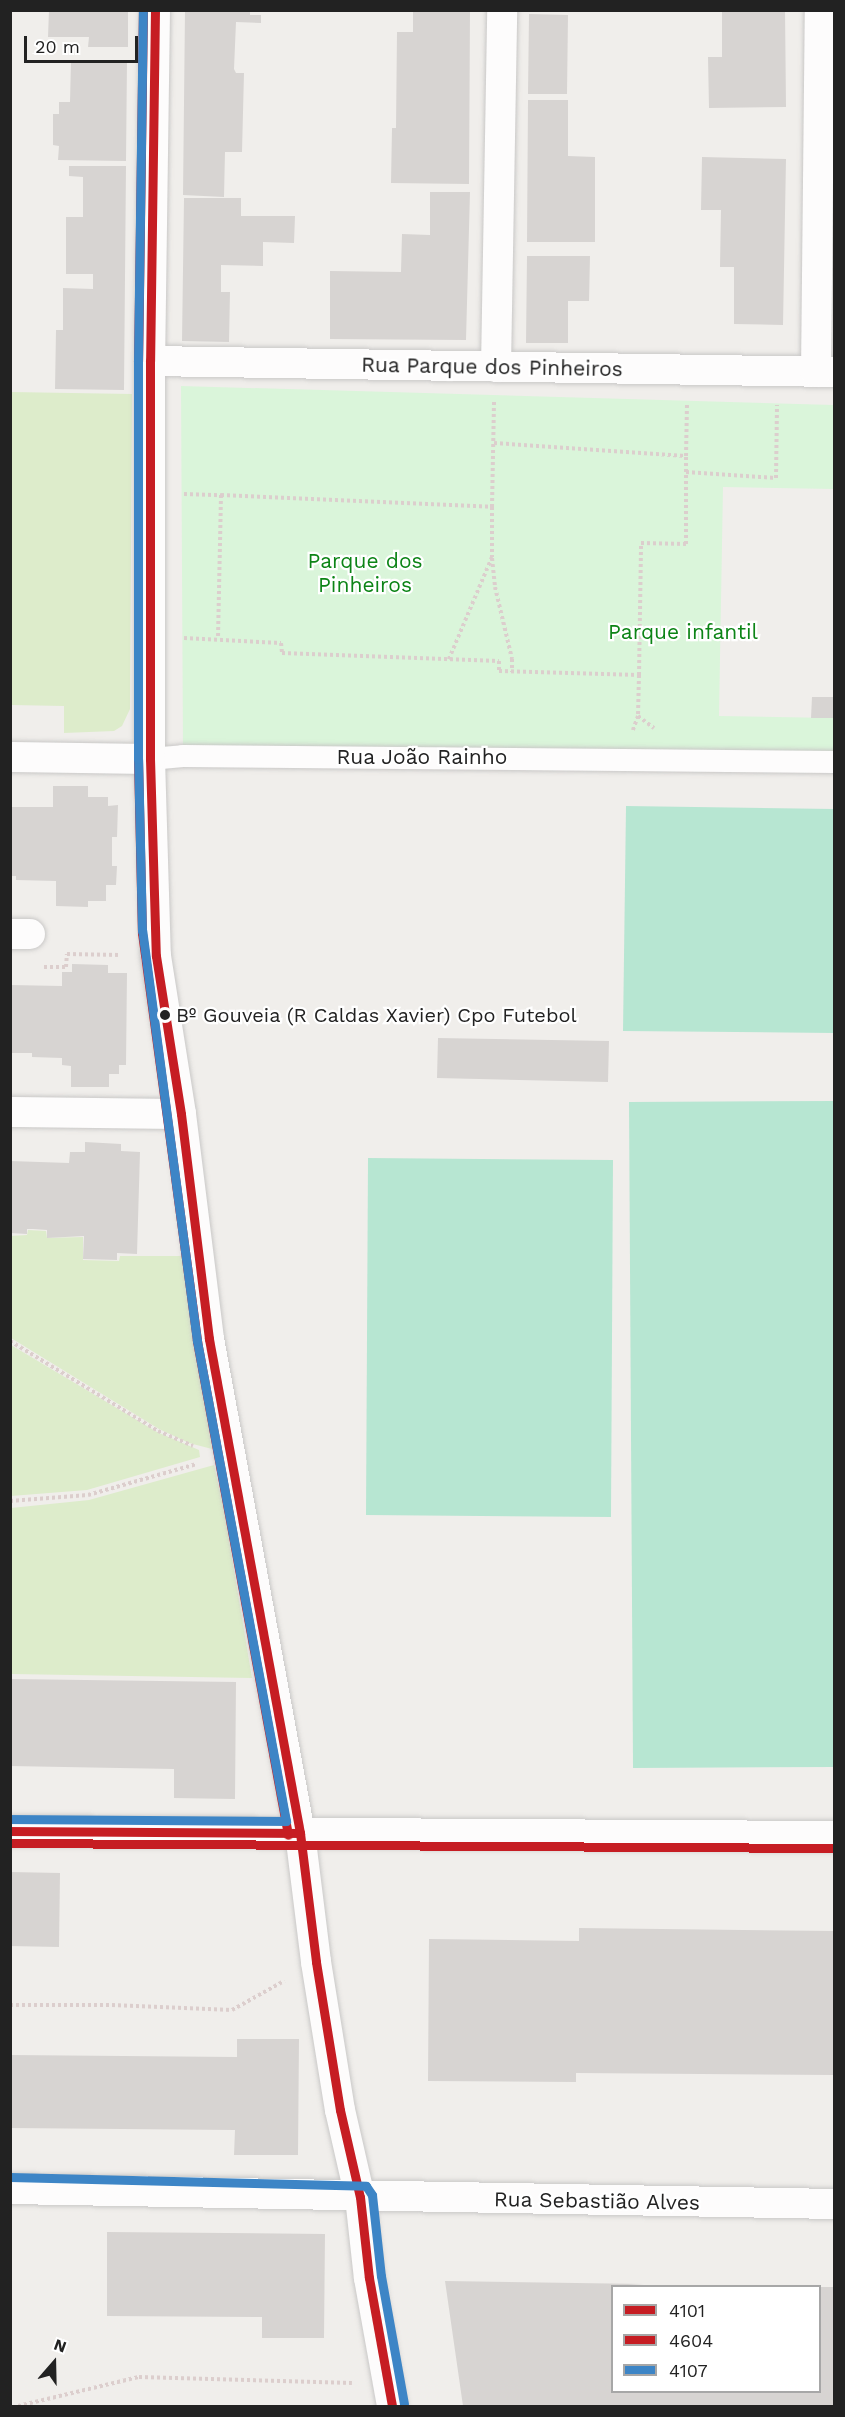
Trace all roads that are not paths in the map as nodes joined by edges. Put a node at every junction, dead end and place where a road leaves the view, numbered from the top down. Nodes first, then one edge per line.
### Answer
1 (155, 10) edge
2 (502, 10) edge
3 (820, 10) edge
4 (150, 361) junction
5 (496, 367) junction
6 (825, 372) edge
7 (10, 757) edge
8 (150, 759) junction
9 (834, 762) edge
10 (10, 1112) edge
11 (181, 1114) junction
12 (10, 1832) edge
13 (300, 1833) junction
14 (834, 1836) edge
15 (10, 2189) edge
16 (360, 2197) junction
17 (834, 2204) edge
18 (390, 2395) edge

1 - 4 street
2 - 5 street
3 - 6 street
4 - 5 street, Rua Parque dos Pinheiros
4 - 8 street
5 - 6 street, Rua Parque dos Pinheiros
7 - 8 street, Rua João Rainho
8 - 9 street, Rua João Rainho
8 - 11 street
10 - 11 street
11 - 13 street
12 - 13 street
13 - 14 street
13 - 16 street
15 - 16 street, Rua Sebastião Alves
16 - 17 street, Rua Sebastião Alves
16 - 18 street

